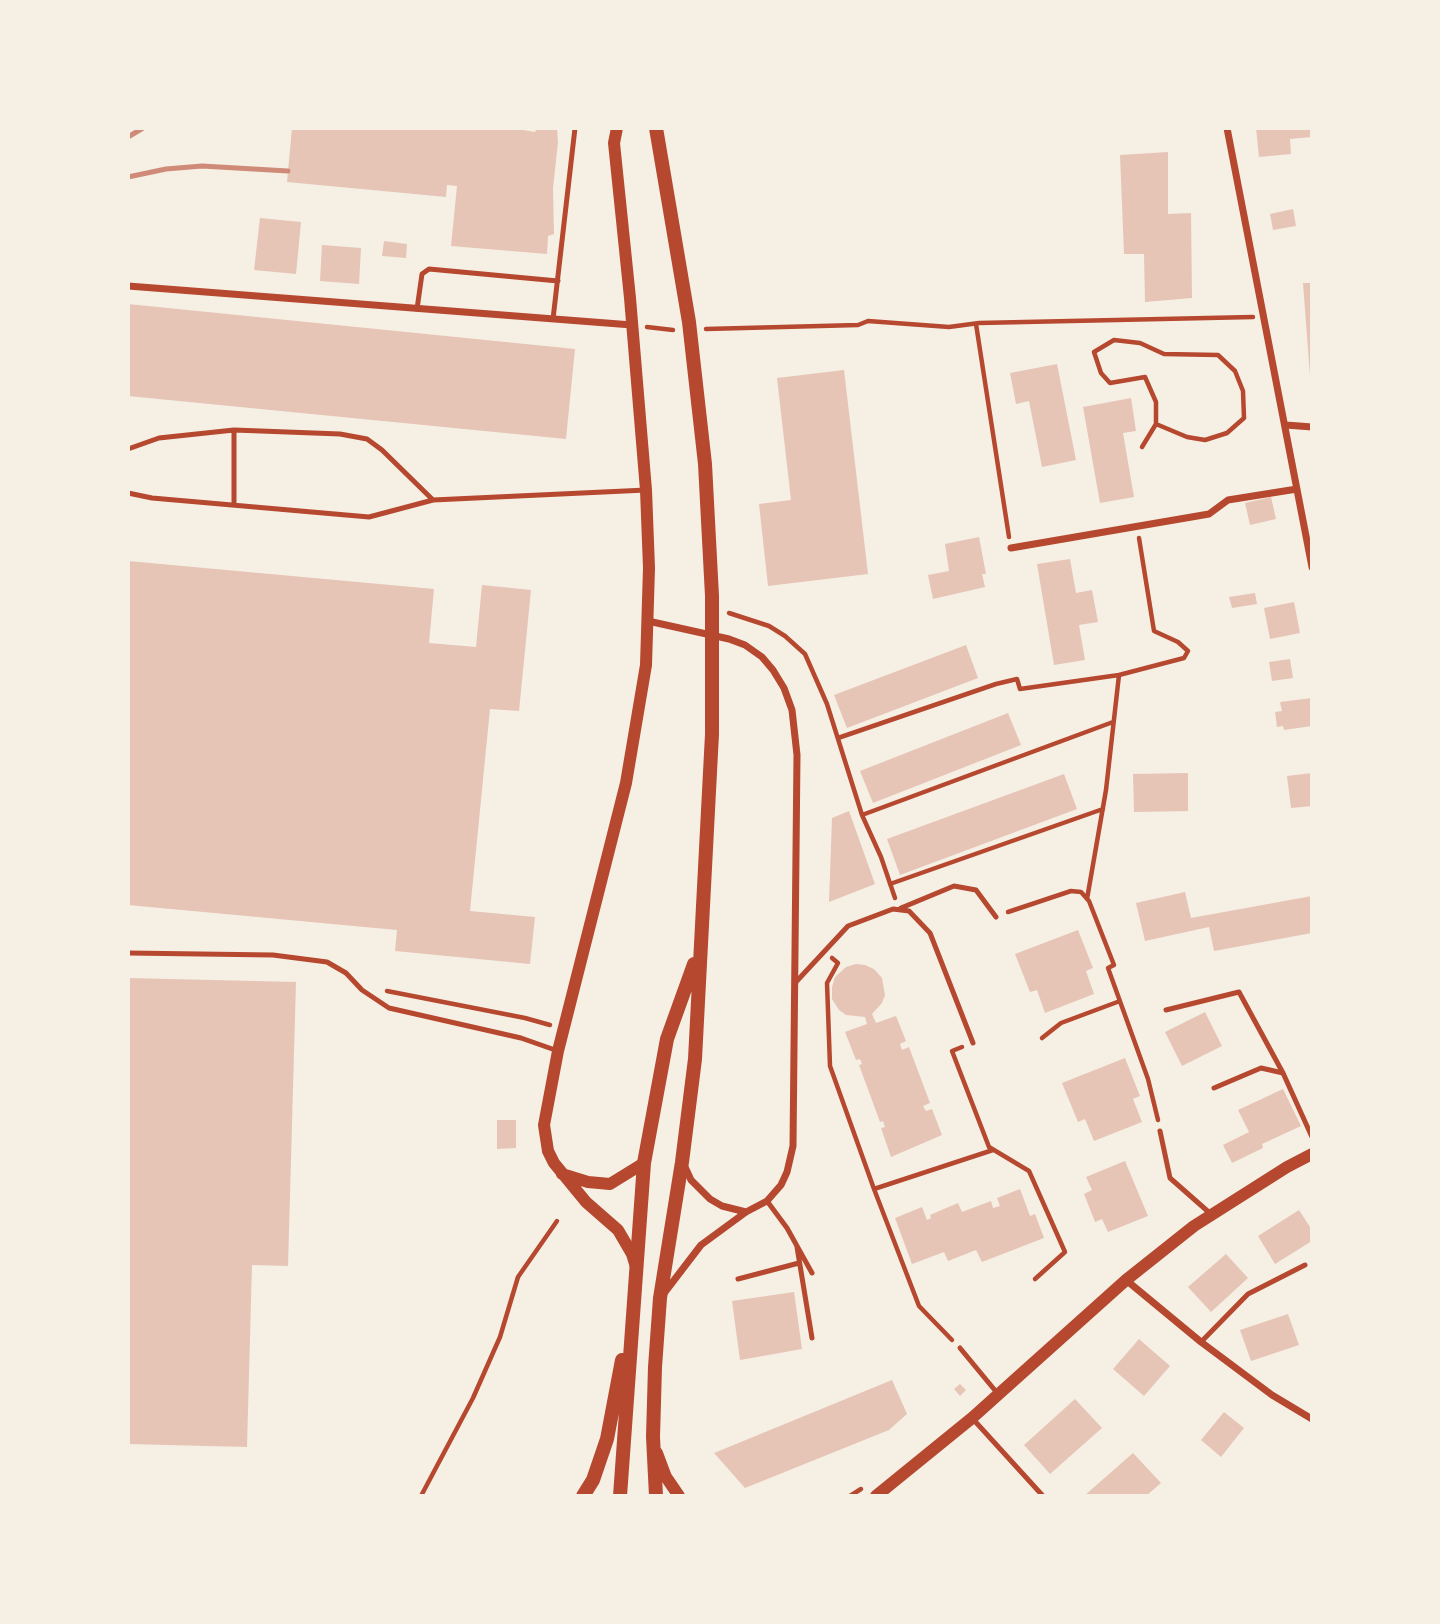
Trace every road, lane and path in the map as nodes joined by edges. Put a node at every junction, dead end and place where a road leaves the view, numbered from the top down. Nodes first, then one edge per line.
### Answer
1 (575, 128) edge
2 (617, 128) edge
3 (656, 128) edge
4 (1227, 128) edge
5 (558, 281) junction
6 (128, 286) edge
7 (417, 309) junction
8 (1263, 317) junction
9 (553, 319) junction
10 (976, 324) junction
11 (632, 325) junction
12 (706, 329) dead end
13 (678, 330) dead end
14 (1156, 424) junction
15 (1286, 425) junction
16 (1312, 427) edge
17 (234, 430) junction
18 (1142, 447) dead end
19 (128, 449) edge
20 (1297, 489) junction
21 (646, 490) junction
22 (128, 494) edge
23 (433, 500) junction
24 (234, 505) junction
25 (1138, 526) junction
26 (1011, 548) joint
27 (1312, 568) edge
28 (720, 610) dead end
29 (648, 621) junction
30 (1119, 675) junction
31 (1114, 722) junction
32 (838, 738) junction
33 (1103, 809) junction
34 (862, 815) junction
35 (1087, 899) junction
36 (898, 909) junction
37 (996, 917) joint
38 (699, 950) junction
39 (824, 952) junction
40 (128, 953) edge
41 (795, 983) junction
42 (376, 986) dead end
43 (1120, 1000) junction
44 (1166, 1010) dead end
45 (564, 1029) junction
46 (1042, 1038) dead end
47 (973, 1043) joint
48 (558, 1051) junction
49 (1283, 1073) junction
50 (1214, 1088) dead end
51 (1160, 1131) joint
52 (1312, 1136) edge
53 (993, 1150) junction
54 (1312, 1154) edge
55 (682, 1162) junction
56 (644, 1163) junction
57 (562, 1174) junction
58 (874, 1189) junction
59 (767, 1201) junction
60 (746, 1212) junction
61 (1212, 1214) junction
62 (557, 1221) dead end
63 (797, 1247) junction
64 (799, 1263) junction
65 (1304, 1265) dead end
66 (636, 1267) junction
67 (812, 1273) dead end
68 (738, 1279) dead end
69 (1035, 1279) dead end
70 (1125, 1280) junction
71 (634, 1298) junction
72 (660, 1298) junction
73 (812, 1338) dead end
74 (1200, 1342) junction
75 (960, 1348) joint
76 (998, 1394) junction
77 (972, 1418) junction
78 (1312, 1419) edge
79 (653, 1437) junction
80 (421, 1496) edge
81 (583, 1496) edge
82 (620, 1496) edge
83 (656, 1496) edge
84 (679, 1496) edge
85 (876, 1496) edge
86 (1043, 1496) edge

1 - 5 lane
2 - 11 street
3 - 38 main road
4 - 8 street
5 - 7 lane
5 - 9 lane
6 - 7 street
7 - 9 street
8 - 10 path
8 - 15 street
9 - 11 street
10 - 12 path
10 - 26 path
11 - 13 path
11 - 21 street
14 - 14 path
14 - 18 path
15 - 16 street
15 - 20 street
17 - 19 lane
17 - 23 lane
17 - 24 lane
20 - 25 street
20 - 27 street
21 - 23 lane
21 - 29 street
22 - 24 lane
23 - 24 lane
25 - 26 street
25 - 30 path
28 - 32 path
29 - 41 street
29 - 45 street
30 - 31 path
30 - 32 path
31 - 33 path
31 - 34 path
32 - 34 path
33 - 34 path
33 - 35 path
35 - 37 path
35 - 43 path
36 - 37 lane
36 - 39 lane
36 - 47 lane
38 - 55 main road
38 - 56 main road
39 - 41 lane
39 - 58 path
40 - 48 lane
41 - 59 street
42 - 45 path
43 - 46 path
43 - 51 path
44 - 49 lane
45 - 48 street
47 - 53 path
48 - 57 street
49 - 50 lane
49 - 52 lane
51 - 61 lane
53 - 58 path
53 - 69 path
54 - 61 street
55 - 60 street
55 - 72 main road
56 - 57 street
56 - 66 main road
57 - 66 street
58 - 75 path
59 - 60 street
59 - 63 lane
60 - 72 street
61 - 70 street
62 - 80 path
63 - 64 lane
63 - 67 lane
64 - 68 lane
64 - 73 lane
65 - 74 lane
66 - 71 main road
70 - 74 street
70 - 76 street
71 - 81 main road
71 - 82 main road
72 - 79 main road
74 - 78 street
75 - 76 lane
76 - 77 street
77 - 85 street
77 - 86 lane
79 - 83 main road
79 - 84 street

